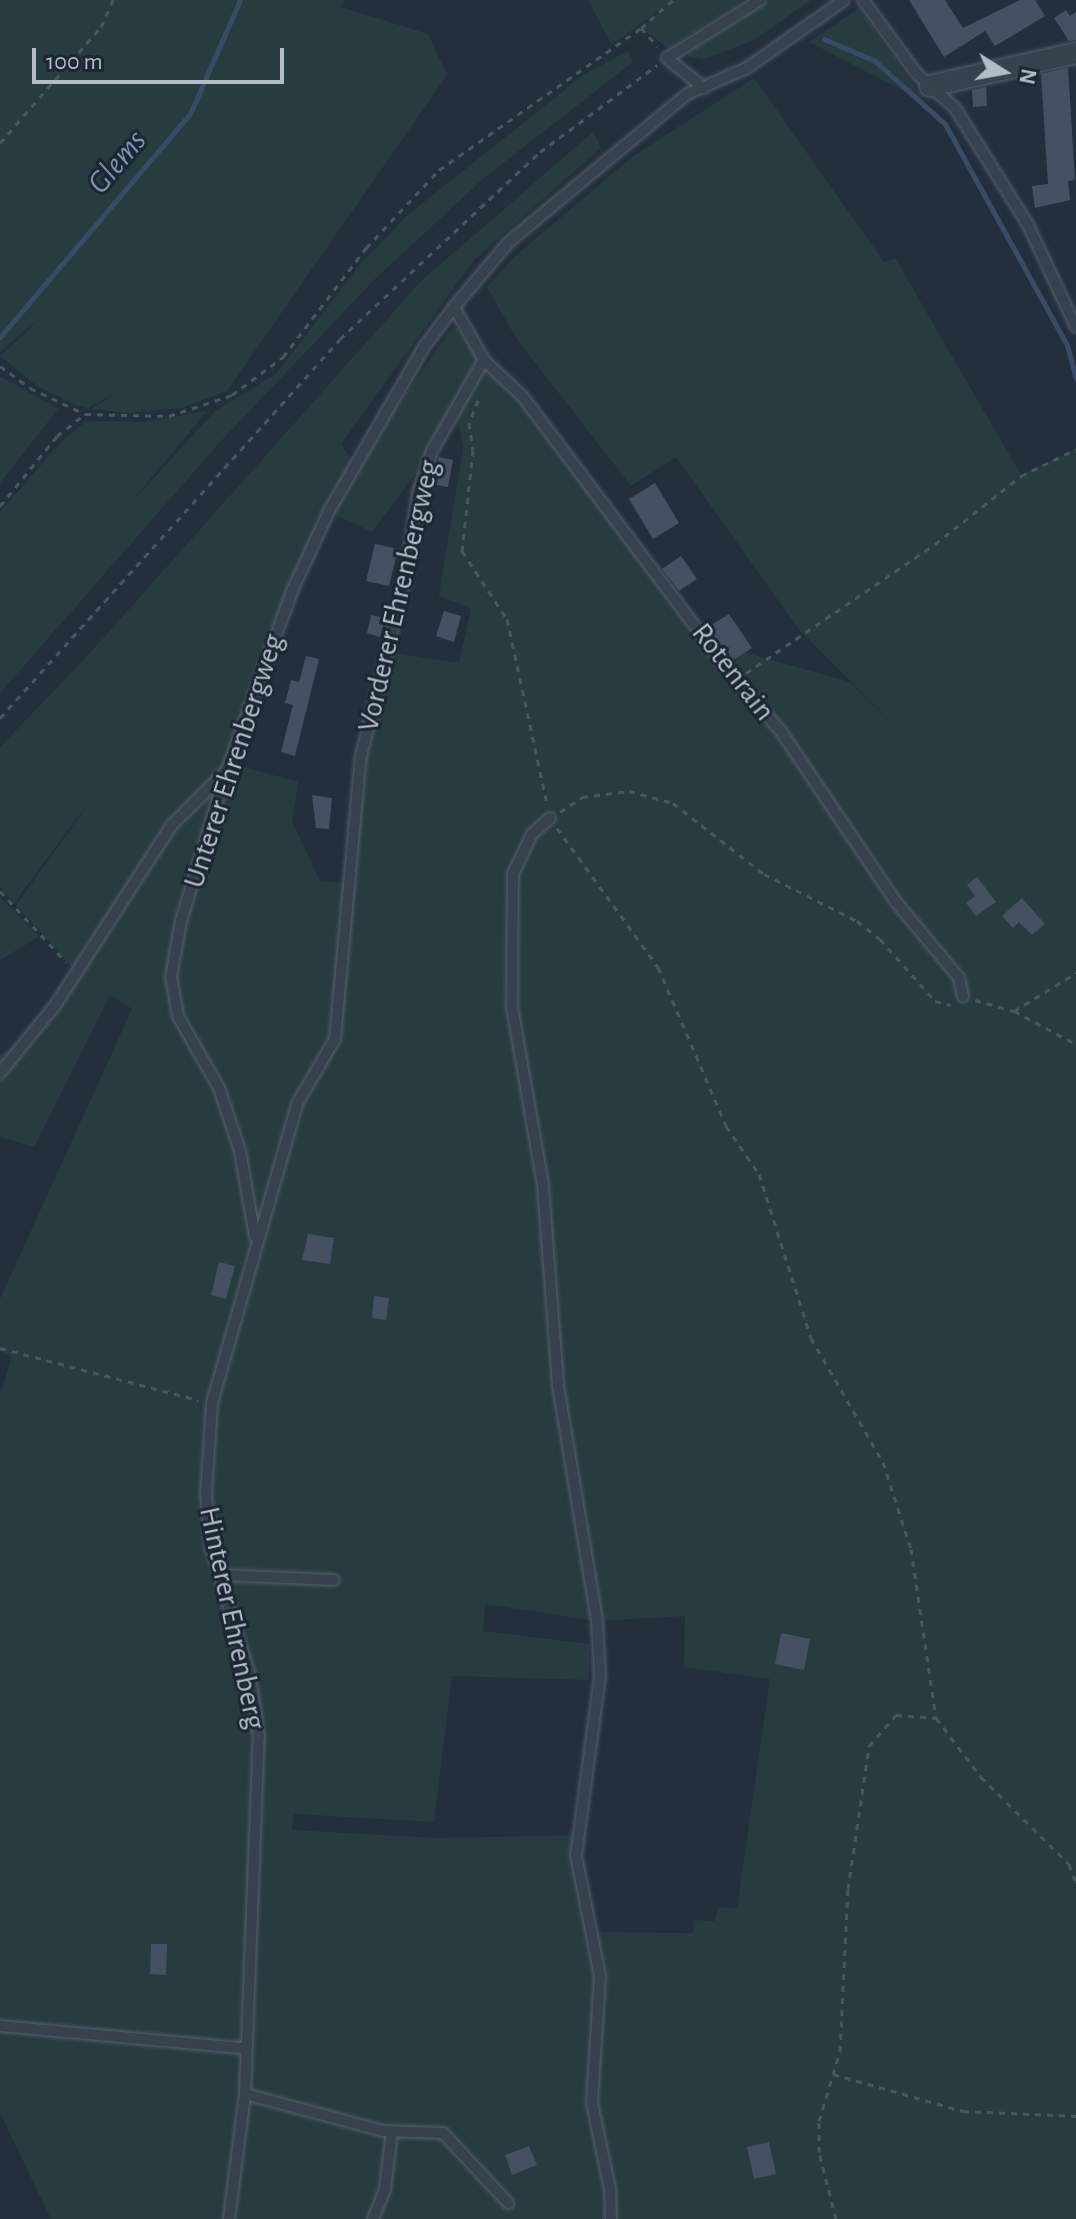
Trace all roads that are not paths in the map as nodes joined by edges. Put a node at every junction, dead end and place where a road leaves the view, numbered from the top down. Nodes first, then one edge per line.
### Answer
1 (760, 0) edge
2 (844, 0) edge
3 (863, 0) edge
4 (1076, 53) edge
5 (930, 86) junction
6 (704, 88) junction
7 (454, 307) junction
8 (1076, 327) edge
9 (484, 360) junction
10 (227, 770) junction
11 (550, 818) road end
12 (963, 997) road end
13 (0, 1073) edge
14 (255, 1243) junction
15 (220, 1575) junction
16 (334, 1580) dead end
17 (0, 2026) edge
18 (244, 2048) junction
19 (245, 2094) junction
20 (392, 2131) junction
21 (508, 2203) dead end
22 (229, 2219) edge
23 (373, 2219) edge
24 (611, 2219) edge

1 - 6 lane
2 - 6 lane
3 - 5 lane
4 - 5 street
5 - 8 lane
6 - 7 lane
7 - 9 lane
7 - 10 lane, Unterer Ehrenbergweg
9 - 12 lane, Rotenrain
9 - 14 lane, Vorderer Ehrenbergweg
10 - 13 lane
10 - 14 lane, Unterer Ehrenbergweg
11 - 24 lane
14 - 15 lane, Hinterer Ehrenberg
15 - 16 lane
15 - 18 lane, Hinterer Ehrenberg
17 - 18 lane
18 - 19 lane, Hinterer Ehrenberg
19 - 20 lane
19 - 22 lane, Hinterer Ehrenberg
20 - 21 lane
20 - 23 lane

